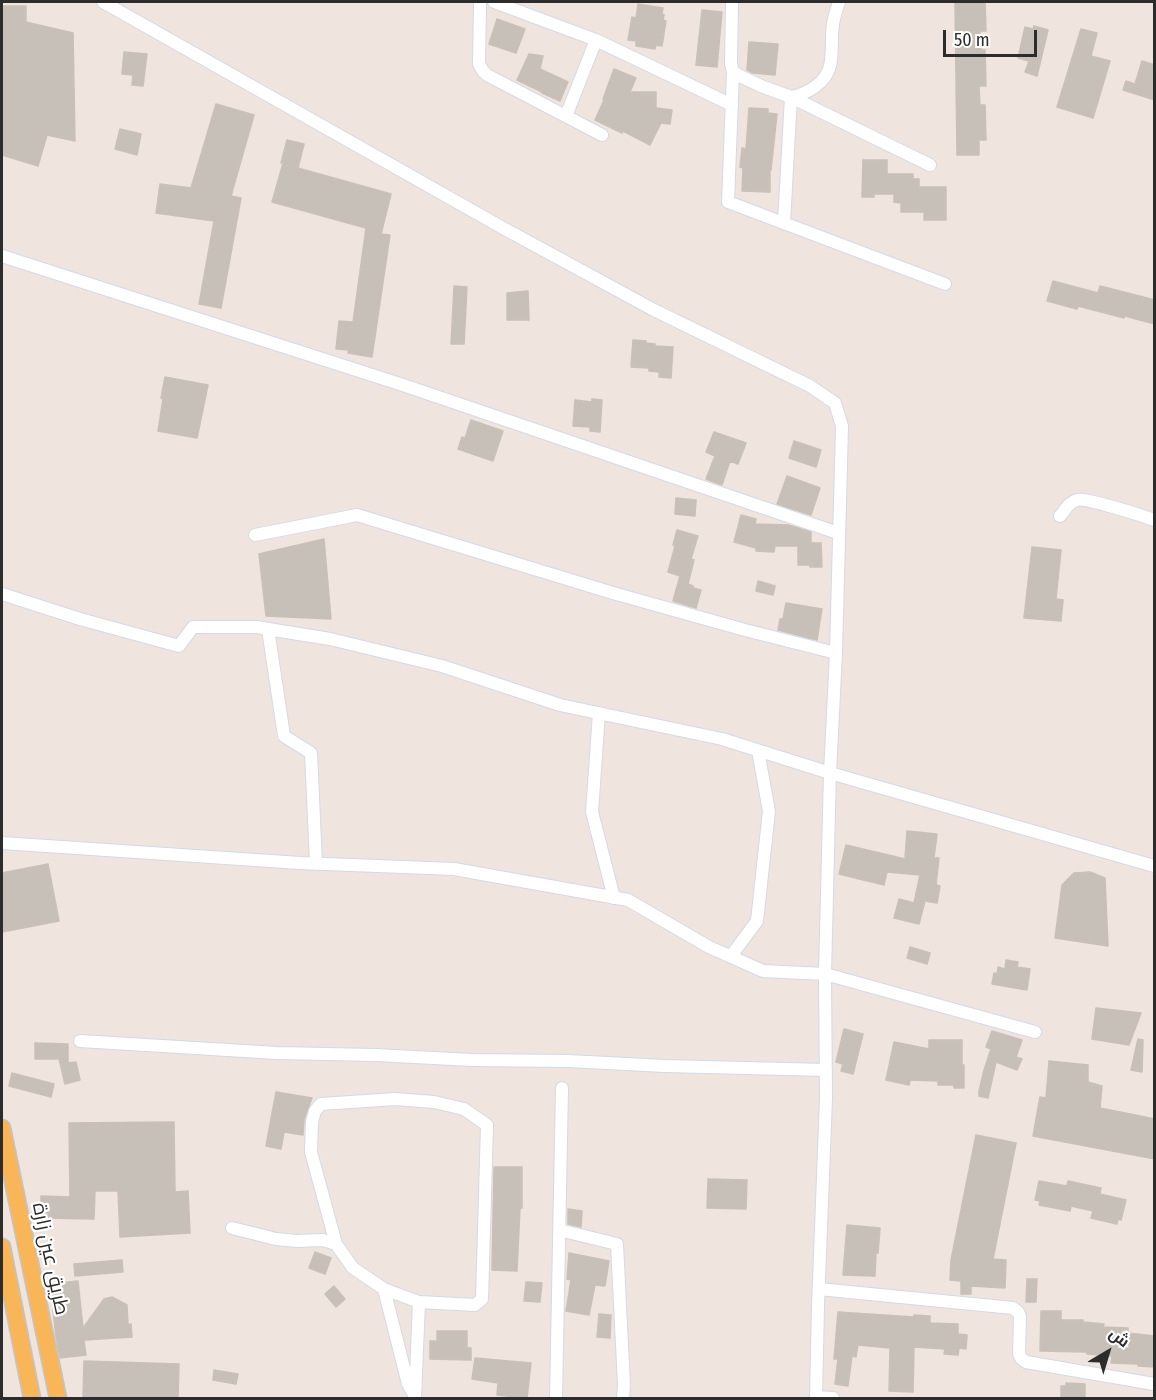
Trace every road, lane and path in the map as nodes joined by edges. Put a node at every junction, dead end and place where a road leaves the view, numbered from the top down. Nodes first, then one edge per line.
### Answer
1 (104, 2) edge
2 (480, 2) edge
3 (494, 2) edge
4 (732, 2) edge
5 (839, 2) edge
6 (596, 40) junction
7 (734, 72) junction
8 (791, 97) junction
9 (732, 105) junction
10 (566, 116) junction
11 (602, 135) dead end
12 (930, 165) dead end
13 (784, 223) junction
14 (2, 256) edge
15 (945, 284) dead end
16 (1060, 516) dead end
17 (1155, 520) edge
18 (838, 533) junction
19 (255, 535) dead end
20 (2, 594) edge
21 (268, 629) junction
22 (836, 653) junction
23 (599, 713) junction
24 (758, 751) junction
25 (830, 773) junction
26 (2, 843) edge
27 (316, 864) junction
28 (1155, 866) edge
29 (614, 898) junction
30 (730, 956) junction
31 (825, 974) junction
32 (1035, 1032) dead end
33 (80, 1041) dead end
34 (826, 1070) junction
35 (562, 1088) dead end
36 (2, 1128) edge
37 (232, 1228) dead end
38 (559, 1230) junction
39 (336, 1244) junction
40 (2, 1247) edge
41 (384, 1289) junction
42 (819, 1289) junction
43 (419, 1302) junction
44 (1155, 1384) edge
45 (32, 1398) edge
46 (58, 1398) edge
47 (415, 1398) edge
48 (556, 1398) edge
49 (623, 1398) edge
50 (816, 1398) edge
51 (833, 1398) edge

1 - 18 street
2 - 10 street
3 - 6 street
4 - 7 street
5 - 8 street
6 - 9 street
6 - 10 street
7 - 8 street
7 - 9 street
8 - 12 street
8 - 13 street
9 - 13 street
10 - 11 street
13 - 15 street
14 - 18 street
16 - 17 street
18 - 22 street
19 - 22 street
20 - 21 street
21 - 23 street
21 - 27 street
22 - 25 street
23 - 24 street
23 - 29 street
24 - 25 street
24 - 30 street
25 - 28 street
25 - 31 street
26 - 27 street
27 - 29 street
29 - 30 street
30 - 31 street
31 - 32 street
31 - 34 street
33 - 34 street
34 - 42 street
35 - 38 street
36 - 46 main road, طريق عين زارة
37 - 39 street
38 - 48 street
38 - 49 street
39 - 41 street
39 - 43 street
40 - 45 main road
41 - 43 street
41 - 47 street
42 - 44 street
42 - 50 street
43 - 47 street
50 - 51 street

